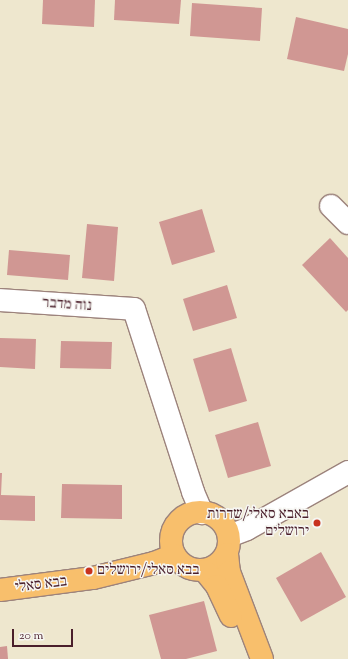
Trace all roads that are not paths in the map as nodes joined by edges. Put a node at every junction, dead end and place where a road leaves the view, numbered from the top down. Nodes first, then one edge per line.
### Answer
1 (331, 206) dead end
2 (348, 224) edge
3 (0, 300) edge
4 (348, 472) edge
5 (202, 512) junction
6 (228, 545) junction
7 (175, 555) junction
8 (205, 570) junction
9 (0, 590) edge
10 (247, 659) edge
11 (262, 659) edge

1 - 2 street
3 - 5 street, נוה מדבר
4 - 6 street
5 - 6 main road
5 - 7 main road
6 - 8 main road
6 - 11 main road
7 - 8 main road
7 - 9 main road, בבא סאלי
8 - 10 main road

